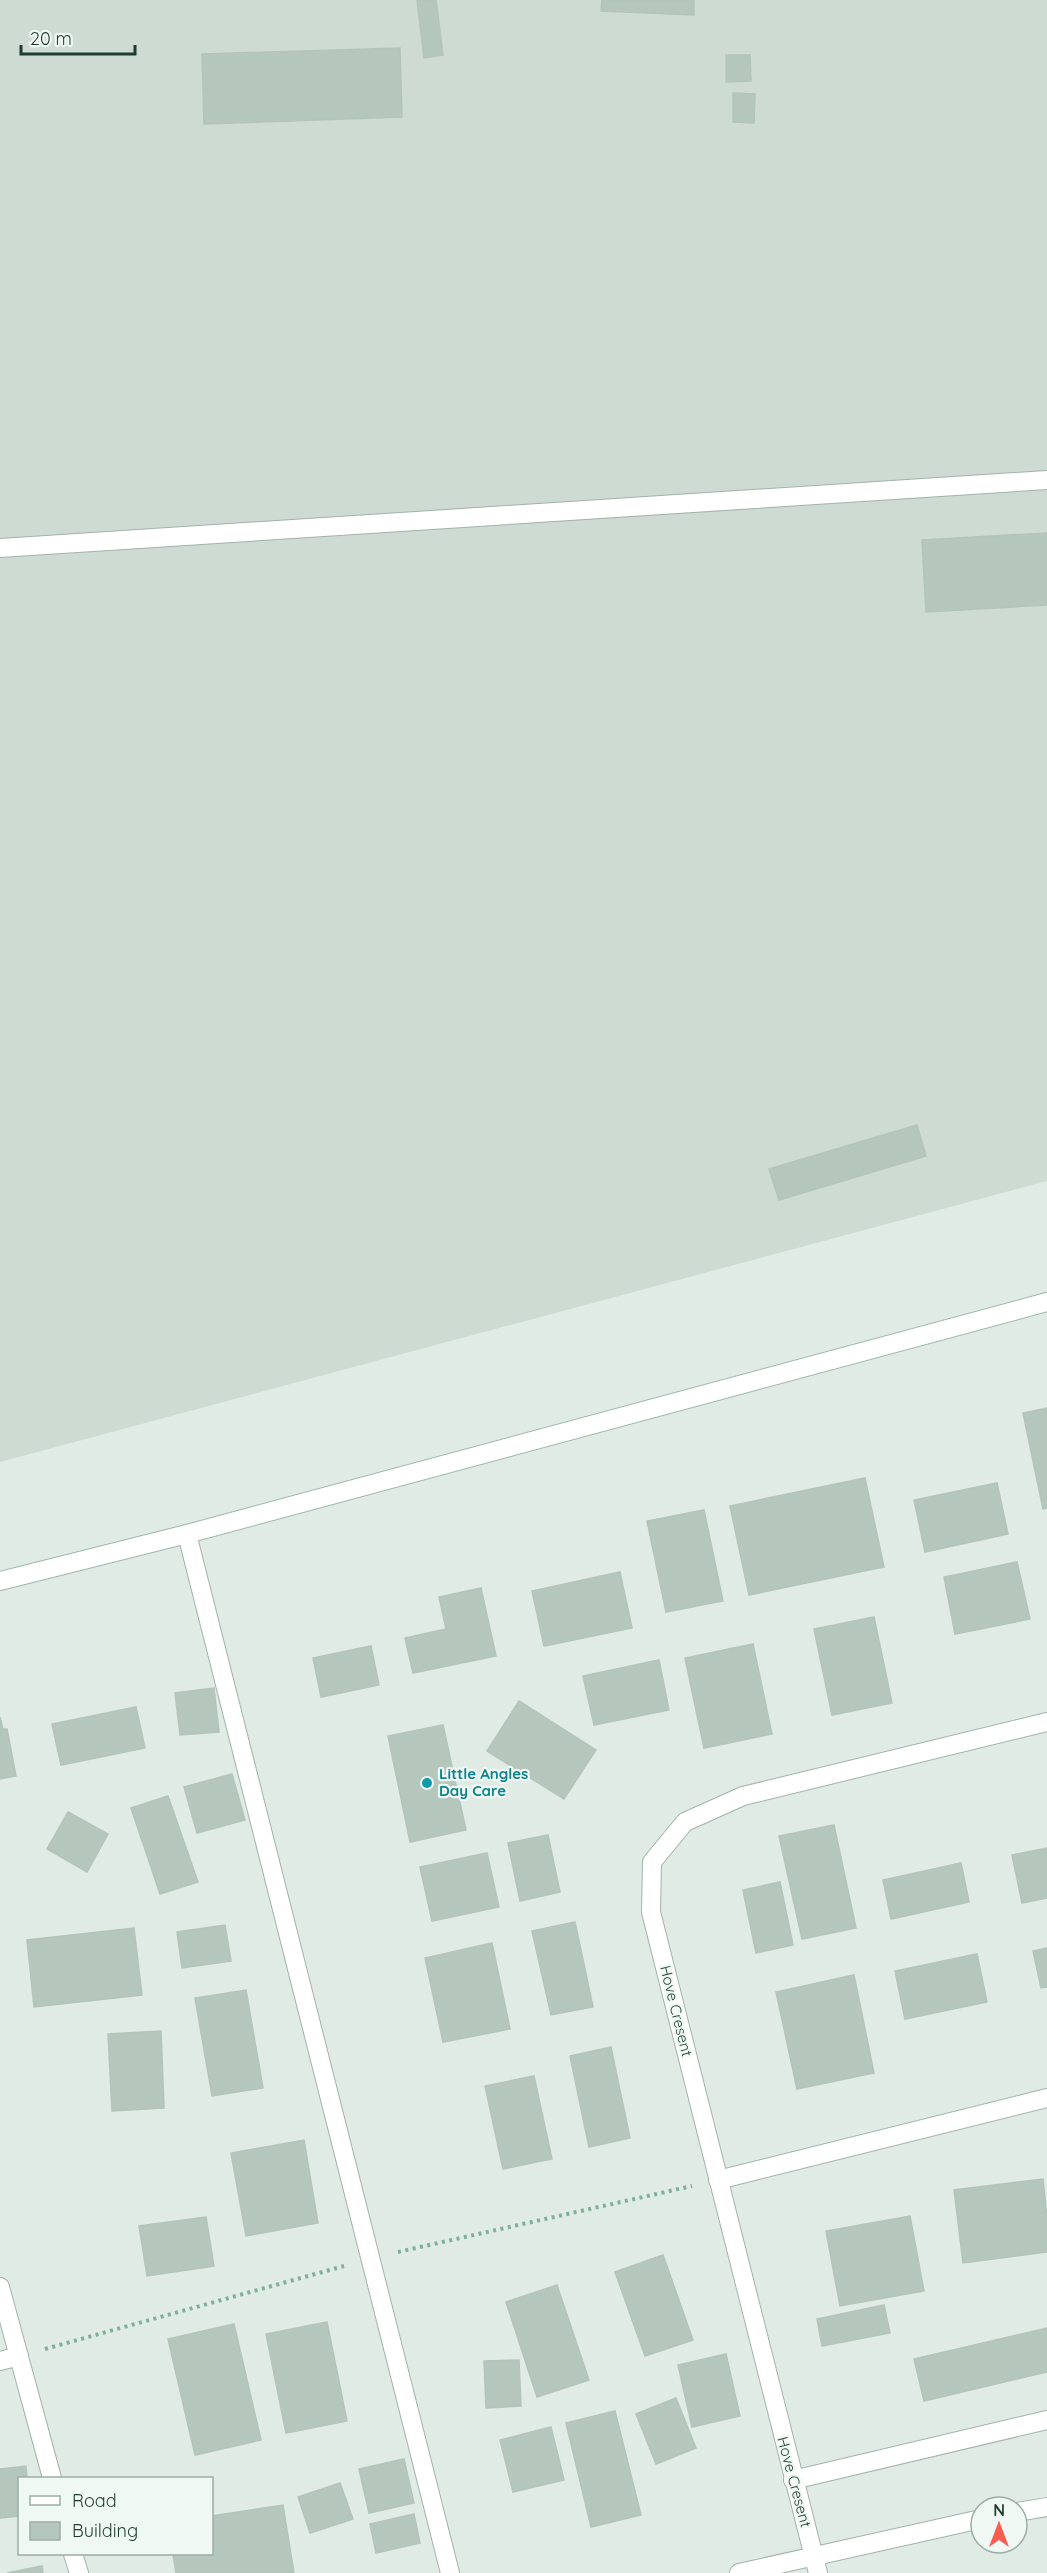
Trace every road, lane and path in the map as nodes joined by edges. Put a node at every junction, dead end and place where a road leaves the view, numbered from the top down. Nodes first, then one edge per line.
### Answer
1 (1047, 480) edge
2 (0, 548) edge
3 (1047, 1302) edge
4 (188, 1534) junction
5 (0, 1581) edge
6 (1047, 1722) edge
7 (1047, 2098) edge
8 (718, 2180) junction
9 (0, 2287) edge
10 (19, 2356) junction
11 (0, 2361) edge
12 (1047, 2420) edge
13 (52, 2477) edge
14 (793, 2480) junction
15 (1047, 2507) edge
16 (1029, 2510) edge
17 (969, 2522) edge
18 (74, 2555) edge
19 (813, 2555) junction
20 (79, 2573) edge
21 (450, 2573) edge
22 (739, 2573) edge
23 (818, 2573) edge

1 - 2 street
3 - 4 street
4 - 5 street
4 - 21 street
6 - 8 street, Hove Cresent
7 - 8 street
8 - 14 street, Hove Cresent
9 - 10 street
10 - 11 street
10 - 13 street
12 - 14 street
14 - 19 street, Hove Cresent
15 - 16 street
17 - 19 street
18 - 20 street
19 - 22 street
19 - 23 street, Hove Cresent

